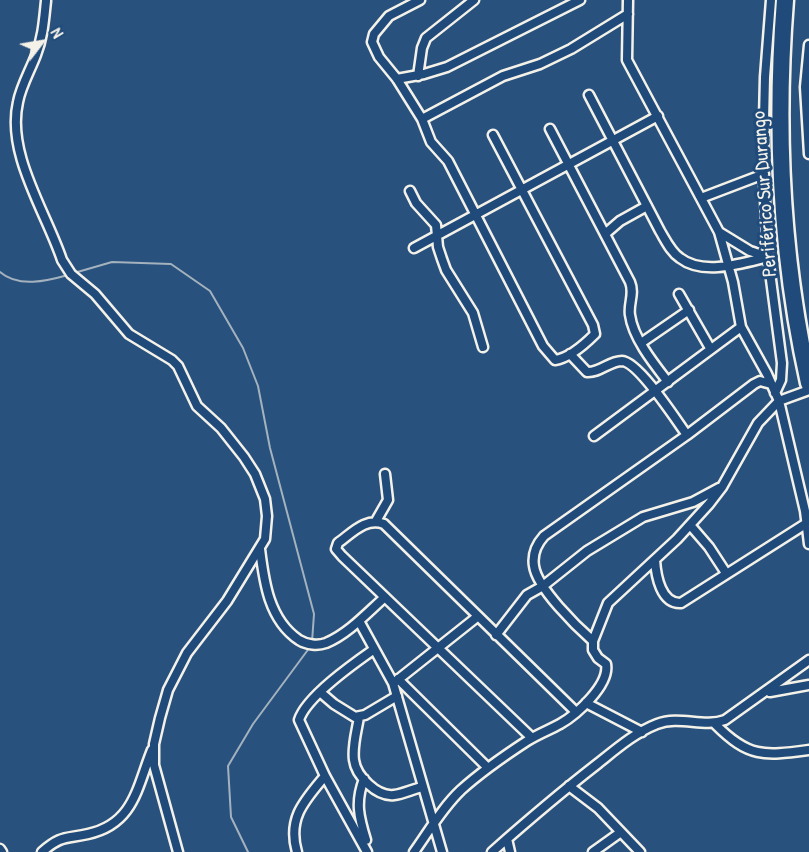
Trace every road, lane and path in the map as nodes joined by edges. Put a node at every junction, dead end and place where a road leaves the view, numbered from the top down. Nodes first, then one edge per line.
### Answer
1 (420, 0) edge
2 (474, 0) edge
3 (580, 0) edge
4 (628, 0) edge
5 (771, 0) edge
6 (785, 0) edge
7 (46, 1) edge
8 (628, 14) junction
9 (809, 45) edge
10 (418, 76) junction
11 (397, 79) junction
12 (589, 95) dead end
13 (658, 116) junction
14 (422, 119) junction
15 (550, 129) dead end
16 (493, 135) dead end
17 (613, 140) junction
18 (809, 154) edge
19 (569, 164) junction
20 (764, 174) junction
21 (522, 190) junction
22 (410, 191) dead end
23 (700, 198) junction
24 (647, 206) junction
25 (477, 215) junction
26 (718, 232) junction
27 (605, 234) junction
28 (438, 235) junction
29 (414, 248) dead end
30 (768, 257) junction
31 (729, 267) junction
32 (679, 294) dead end
33 (689, 310) junction
34 (741, 327) junction
35 (641, 343) junction
36 (483, 347) dead end
37 (710, 348) junction
38 (570, 354) junction
39 (668, 382) junction
40 (771, 384) junction
41 (809, 384) edge
42 (656, 391) junction
43 (777, 397) junction
44 (687, 435) junction
45 (594, 436) dead end
46 (385, 474) dead end
47 (722, 487) junction
48 (376, 521) junction
49 (807, 523) junction
50 (690, 525) junction
51 (809, 544) edge
52 (260, 549) junction
53 (655, 560) junction
54 (726, 573) junction
55 (543, 586) junction
56 (385, 597) junction
57 (477, 618) junction
58 (358, 621) junction
59 (496, 635) junction
60 (593, 641) junction
61 (438, 647) junction
62 (373, 650) junction
63 (809, 660) edge
64 (396, 681) junction
65 (809, 685) edge
66 (320, 692) junction
67 (766, 692) junction
68 (397, 696) junction
69 (586, 703) junction
70 (576, 712) junction
71 (359, 717) junction
72 (715, 724) junction
73 (642, 732) junction
74 (532, 738) junction
75 (154, 744) junction
76 (809, 750) edge
77 (487, 768) junction
78 (325, 776) junction
79 (364, 779) junction
80 (569, 786) junction
81 (422, 787) junction
82 (433, 825) junction
83 (621, 832) junction
84 (507, 839) junction
85 (42, 852) edge
86 (177, 852) edge
87 (297, 852) edge
88 (368, 852) edge
89 (414, 852) edge
90 (442, 852) edge
91 (492, 852) edge
92 (510, 852) edge
93 (593, 852) edge
94 (640, 852) edge

1 - 11 street
2 - 10 street
3 - 10 street
4 - 8 street
5 - 20 street
6 - 41 highway, Periférico Sur Durango
7 - 52 street
8 - 13 street
8 - 14 street
9 - 18 street
10 - 11 street
11 - 14 street
12 - 17 street
13 - 17 street
13 - 23 street
14 - 25 street
15 - 19 street
16 - 21 street
17 - 19 street
17 - 24 street
19 - 21 street
19 - 27 street
20 - 23 street
20 - 30 street
21 - 25 street
21 - 38 street
22 - 28 street
23 - 26 street
24 - 27 street
24 - 31 street
25 - 28 street
25 - 38 street
26 - 30 street
26 - 31 street
27 - 35 street
28 - 29 street
28 - 36 street
30 - 31 street
30 - 43 street
31 - 34 street
32 - 33 street
33 - 35 street
33 - 37 street
34 - 37 street
34 - 40 street
35 - 39 street
37 - 39 street
38 - 42 street
39 - 42 street
40 - 43 street
40 - 44 street
41 - 43 street
42 - 44 street
42 - 45 street
43 - 47 street
43 - 49 street
44 - 55 street
46 - 48 street
47 - 50 street
47 - 55 street
48 - 56 street
48 - 57 street
49 - 51 street
49 - 54 street
50 - 53 street
50 - 54 street
52 - 58 street
52 - 75 street
53 - 54 street
53 - 60 street
55 - 59 street
55 - 60 street
56 - 58 street
56 - 61 street
57 - 59 street
57 - 61 street
58 - 62 street
59 - 70 street
60 - 69 street
61 - 64 street
61 - 74 street
62 - 64 street
62 - 66 street
63 - 67 street
64 - 68 street
64 - 77 street
65 - 67 street
66 - 71 street
66 - 78 street
67 - 72 street
68 - 71 street
68 - 81 street
69 - 70 street
69 - 73 street
70 - 74 street
71 - 79 street
72 - 73 street
72 - 76 street
73 - 80 street
74 - 77 street
75 - 85 street
75 - 86 street
77 - 82 street
78 - 87 street
78 - 88 street
79 - 81 street
79 - 88 street
80 - 83 street
80 - 84 street
81 - 82 street
82 - 89 street
82 - 90 street
83 - 93 street
83 - 94 street
84 - 91 street
84 - 92 street

